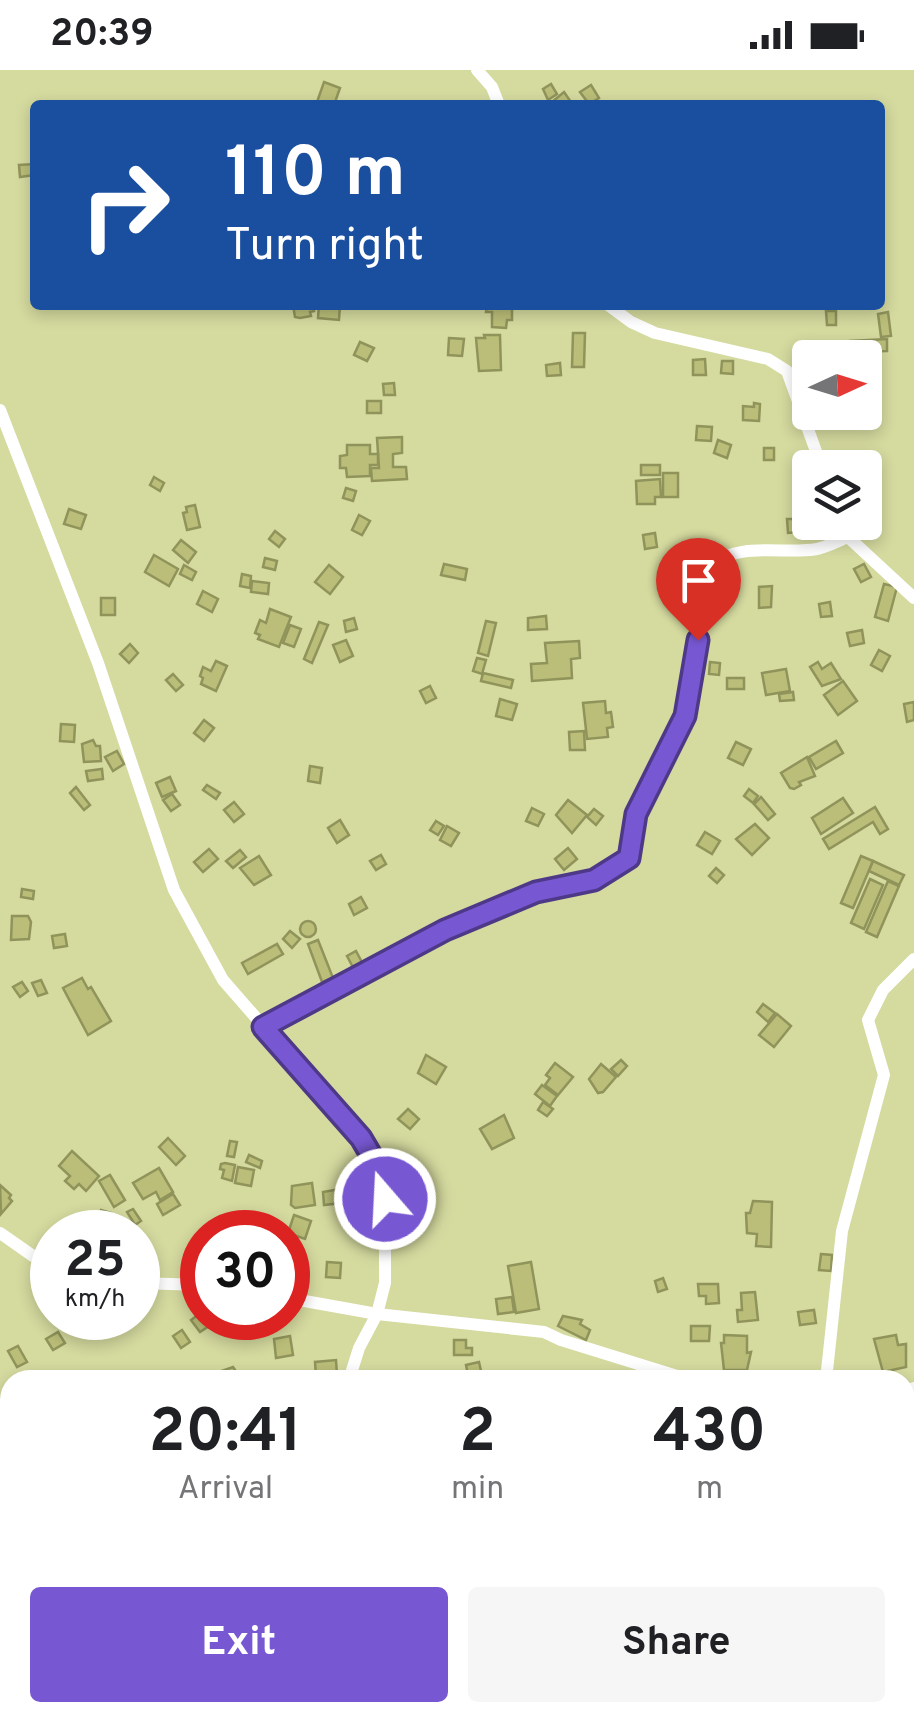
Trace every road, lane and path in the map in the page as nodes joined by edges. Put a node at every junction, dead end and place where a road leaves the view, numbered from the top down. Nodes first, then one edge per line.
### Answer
1 (477, 70) edge
2 (497, 100) edge
3 (615, 310) edge
4 (0, 410) edge
5 (816, 450) edge
6 (840, 540) edge
7 (851, 540) edge
8 (914, 598) edge
9 (914, 959) edge
10 (263, 1027) junction
11 (0, 1234) edge
12 (30, 1254) edge
13 (310, 1302) edge
14 (377, 1314) junction
15 (351, 1370) edge
16 (658, 1370) edge
17 (827, 1370) edge

1 - 2 street
3 - 5 street
4 - 10 street
6 - 10 street
7 - 8 street
9 - 17 street
10 - 14 street
11 - 12 street
13 - 14 street
14 - 15 street
14 - 16 street

